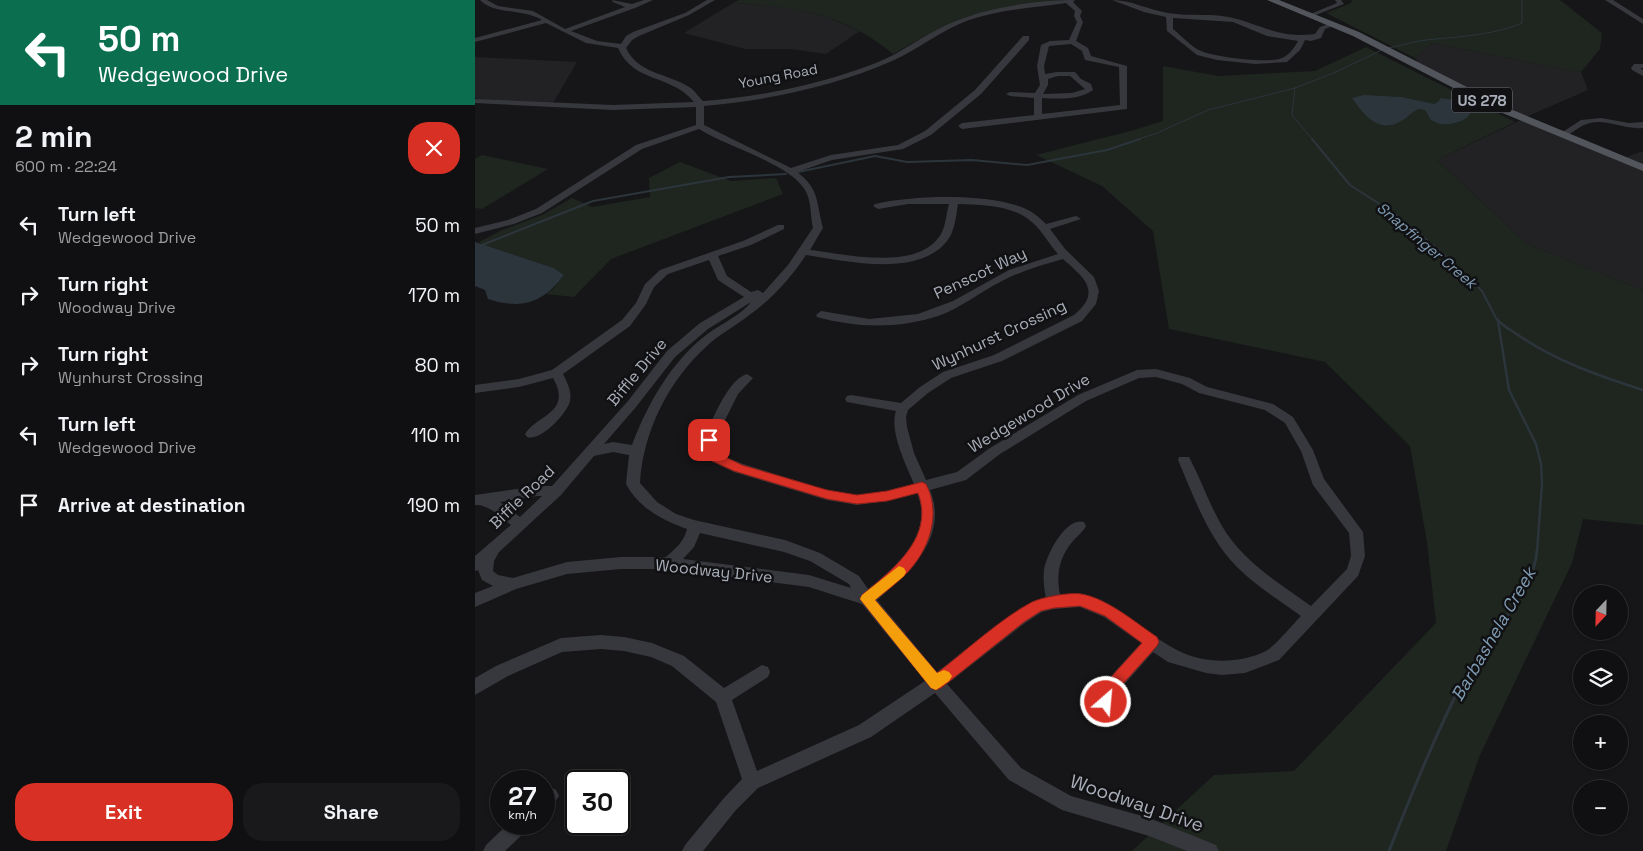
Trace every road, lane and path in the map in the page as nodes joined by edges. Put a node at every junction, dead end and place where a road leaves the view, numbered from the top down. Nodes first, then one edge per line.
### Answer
1 (483, 0) edge
2 (518, 0) edge
3 (650, 0) edge
4 (712, 0) edge
5 (1070, 0) edge
6 (1271, 0) edge
7 (1338, 0) edge
8 (1608, 0) edge
9 (615, 1) edge
10 (1123, 1) edge
11 (1113, 2) edge
12 (633, 7) junction
13 (502, 8) junction
14 (1311, 15) junction
15 (1170, 16) junction
16 (547, 21) junction
17 (1643, 22) edge
18 (1336, 25) junction
19 (565, 32) junction
20 (1026, 38) dead end
21 (1301, 39) junction
22 (475, 40) edge
23 (1072, 42) junction
24 (622, 46) junction
25 (1643, 66) edge
26 (1643, 74) edge
27 (1044, 78) junction
28 (1010, 94) dead end
29 (1037, 95) junction
30 (475, 101) edge
31 (699, 103) junction
32 (1037, 117) junction
33 (1643, 125) edge
34 (700, 126) junction
35 (962, 126) dead end
36 (1562, 135) junction
37 (1643, 168) edge
38 (790, 171) junction
39 (954, 202) junction
40 (878, 206) dead end
41 (1076, 219) dead end
42 (781, 228) dead end
43 (1044, 228) junction
44 (475, 231) edge
45 (806, 252) junction
46 (1064, 255) junction
47 (713, 256) junction
48 (755, 300) junction
49 (821, 315) dead end
50 (556, 373) junction
51 (747, 378) dead end
52 (475, 389) edge
53 (851, 399) dead end
54 (903, 408) junction
55 (531, 434) dead end
56 (637, 451) junction
57 (591, 452) junction
58 (1184, 460) dead end
59 (922, 487) junction
60 (556, 490) junction
61 (477, 499) edge
62 (521, 525) junction
63 (694, 526) junction
64 (1079, 526) dead end
65 (494, 548) junction
66 (669, 563) junction
67 (475, 565) edge
68 (513, 584) junction
69 (867, 599) junction
70 (475, 600) edge
71 (1054, 602) junction
72 (1313, 615) junction
73 (1152, 642) junction
74 (762, 672) dead end
75 (936, 683) junction
76 (475, 686) edge
77 (723, 697) junction
78 (1106, 702) dead end
79 (751, 782) junction
80 (509, 835) edge
81 (492, 851) edge
82 (691, 851) edge
83 (1210, 851) edge

1 - 13 street
2 - 13 street
3 - 12 street
4 - 24 street
5 - 23 street
5 - 31 street, Young Road
6 - 14 main road, US 278
7 - 14 street
8 - 17 street
9 - 12 street
10 - 11 street
10 - 15 street
12 - 19 street
13 - 16 street
14 - 18 main road, US 278
15 - 21 street
15 - 21 street
16 - 19 street
16 - 22 street
18 - 21 street
18 - 36 main road, US 278
19 - 24 street
20 - 38 street
23 - 27 street
23 - 32 street
24 - 31 street
25 - 26 street
27 - 29 street
27 - 29 street
28 - 29 street
29 - 32 street
30 - 31 street, Young Road
31 - 34 street
32 - 35 street
33 - 36 street
34 - 38 street, Biffle Drive
34 - 44 street
36 - 37 main road, US 278
38 - 45 street, Biffle Drive
39 - 40 street, Wynhurst Crossing
39 - 43 street, Wynhurst Crossing
39 - 45 street
41 - 43 street
42 - 47 street
43 - 46 street, Wynhurst Crossing
45 - 48 street, Biffle Drive
46 - 49 street, Penscot Way
46 - 54 street, Wynhurst Crossing
47 - 48 street
47 - 50 street
48 - 56 street, Biffle Drive
48 - 57 street, Biffle Drive
50 - 52 street
50 - 55 street
51 - 59 street, Wedgewood Drive
53 - 54 street
54 - 59 street
56 - 57 street
56 - 63 street, Woodway Drive
57 - 60 street, Biffle Road
58 - 72 street
59 - 69 street
59 - 72 street, Wedgewood Drive
60 - 61 street
60 - 62 street, Biffle Road
61 - 62 street
62 - 65 street, Biffle Road
63 - 66 street
63 - 69 street, Woodway Drive
64 - 71 street
65 - 67 street, Biffle Road
65 - 68 street
66 - 68 street, Woodway Drive
66 - 69 street, Woodway Drive
68 - 70 street, Woodway Drive
69 - 75 street, Woodway Drive
71 - 73 street, Wedgewood Drive
71 - 75 street, Wedgewood Drive
72 - 73 street, Wedgewood Drive
73 - 78 street
74 - 77 street
75 - 79 street, Wedgewood Drive
75 - 83 street, Woodway Drive
76 - 77 street
77 - 79 street
79 - 82 street, Wedgewood Drive
80 - 81 street

